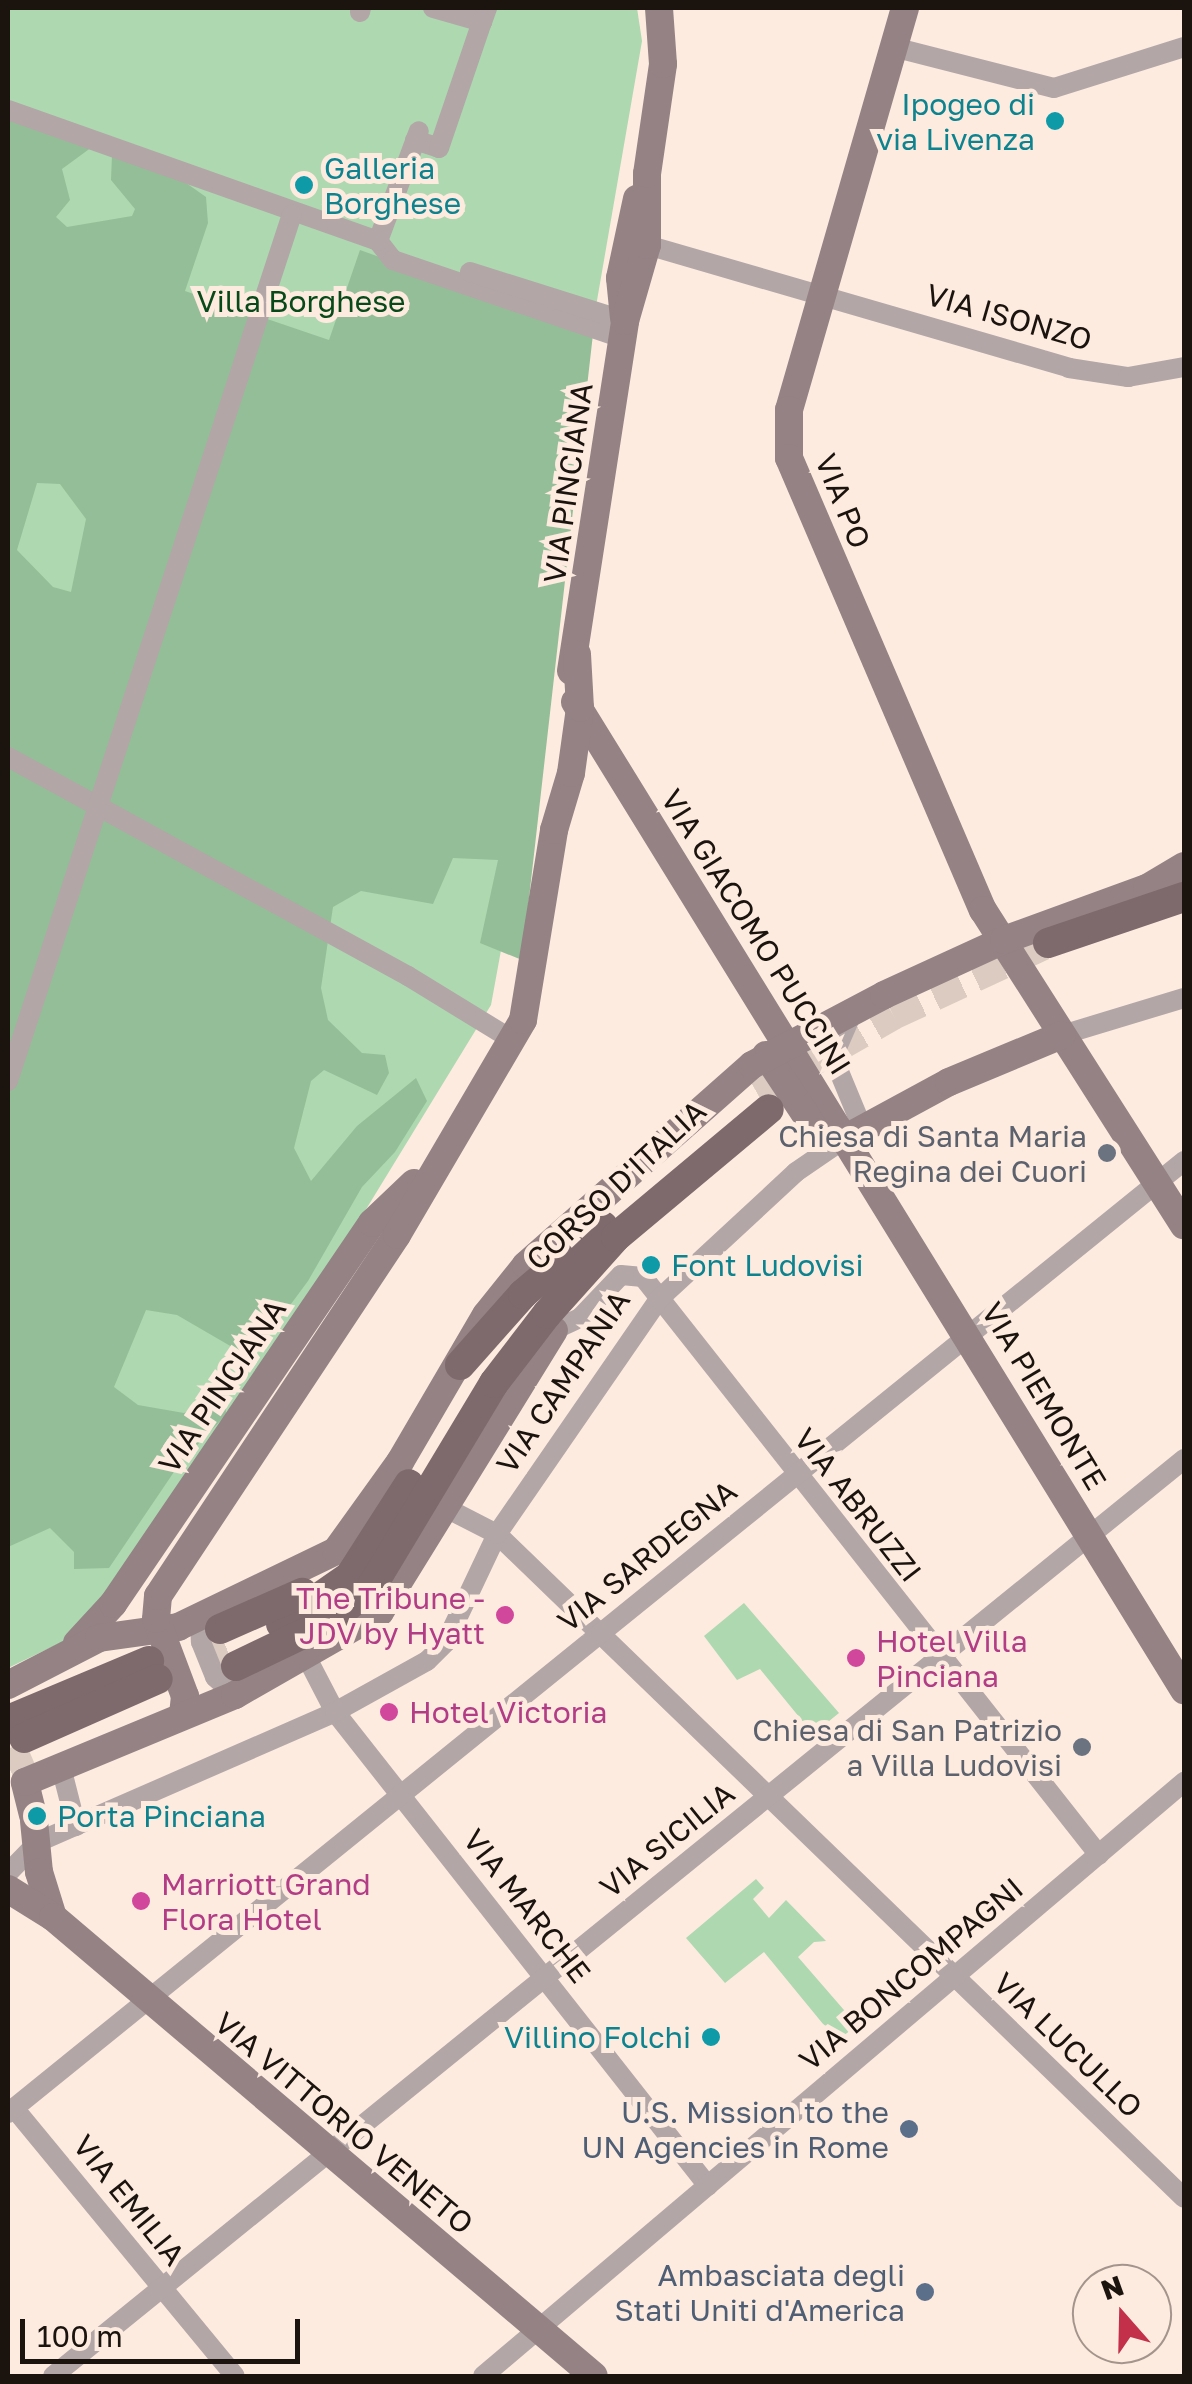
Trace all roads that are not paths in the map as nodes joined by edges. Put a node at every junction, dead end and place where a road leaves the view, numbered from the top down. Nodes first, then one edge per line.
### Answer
1 (434, 8) edge
2 (659, 8) edge
3 (905, 8) edge
4 (485, 15) edge
5 (893, 46) junction
6 (1184, 47) edge
7 (8, 110) edge
8 (642, 185) junction
9 (292, 214) junction
10 (383, 243) junction
11 (648, 246) junction
12 (820, 292) junction
13 (623, 330) junction
14 (1184, 367) edge
15 (572, 699) junction
16 (8, 757) edge
17 (96, 807) junction
18 (1184, 863) edge
19 (1180, 902) edge
20 (998, 932) junction
21 (1053, 951) tunnel mouth
22 (1184, 998) edge
23 (854, 1009) junction
24 (1062, 1035) junction
25 (514, 1041) junction
26 (775, 1050) junction
27 (8, 1081) edge
28 (853, 1133) junction
29 (1184, 1161) edge
30 (434, 1165) junction
31 (1157, 1183) junction
32 (670, 1190) junction
33 (1184, 1225) edge
34 (603, 1226) junction
35 (659, 1299) junction
36 (554, 1330) junction
37 (969, 1335) junction
38 (460, 1365) junction
39 (522, 1373) junction
40 (453, 1450) junction
41 (1184, 1458) edge
42 (797, 1474) junction
43 (444, 1507) junction
44 (497, 1534) junction
45 (1090, 1535) junction
46 (600, 1632) junction
47 (71, 1650) junction
48 (224, 1651) junction
49 (307, 1658) junction
50 (940, 1658) junction
51 (163, 1677) junction
52 (8, 1685) edge
53 (1184, 1690) edge
54 (334, 1712) junction
55 (19, 1757) edge
56 (61, 1767) junction
57 (1184, 1782) edge
58 (401, 1793) junction
59 (768, 1798) junction
60 (35, 1826) junction
61 (76, 1826) junction
62 (1099, 1854) junction
63 (8, 1874) edge
64 (8, 1888) edge
65 (53, 1917) junction
66 (546, 1978) junction
67 (953, 1978) junction
68 (150, 2001) junction
69 (11, 2111) edge
70 (326, 2154) junction
71 (708, 2186) junction
72 (1184, 2198) edge
73 (162, 2288) junction
74 (539, 2330) junction
75 (53, 2376) edge
76 (235, 2376) edge
77 (484, 2376) edge
78 (594, 2376) edge

1 - 4 street
2 - 8 street, VIA PINCIANA
3 - 5 street, VIA PO
4 - 10 street
5 - 6 street
5 - 12 street, VIA PO
7 - 9 street
8 - 11 street, VIA PINCIANA
8 - 13 street, VIA PINCIANA
9 - 10 street
9 - 17 street
10 - 13 street
11 - 12 street, VIA ISONZO
11 - 13 street, VIA PINCIANA
12 - 14 street, VIA ISONZO
12 - 20 street, VIA PO
13 - 15 street, VIA PINCIANA
15 - 25 street, VIA PINCIANA
15 - 26 street, VIA GIACOMO PUCCINI
16 - 17 street
17 - 25 street
17 - 27 street
18 - 20 street, CORSO D'ITALIA
19 - 21 main road
20 - 23 street, CORSO D'ITALIA
20 - 24 street, VIA PO
22 - 24 street, VIA CAMPANIA
23 - 26 street, CORSO D'ITALIA
23 - 28 street
24 - 28 street, VIA CAMPANIA
24 - 31 street, VIA PO
25 - 30 street, VIA PINCIANA
26 - 28 street, VIA GIACOMO PUCCINI
26 - 38 street, CORSO D'ITALIA
28 - 35 street, VIA CAMPANIA
28 - 37 street, VIA PIEMONTE
29 - 31 street, VIA SARDEGNA
30 - 47 street, VIA PINCIANA
30 - 51 street, VIA PINCIANA
31 - 33 street, VIA PO
31 - 37 street, VIA SARDEGNA
32 - 34 main road, CORSO D'ITALIA
32 - 36 main road
32 - 40 main road, CORSO D'ITALIA
34 - 38 main road
34 - 48 main road, CORSO D'ITALIA
35 - 36 street, VIA ABRUZZI
35 - 42 street, VIA ABRUZZI
35 - 44 street, VIA CAMPANIA
36 - 39 street, CORSO D'ITALIA
37 - 42 street, VIA SARDEGNA
37 - 45 street, VIA PIEMONTE
38 - 48 street, CORSO D'ITALIA
39 - 40 main road
39 - 43 street, CORSO D'ITALIA
40 - 48 main road, CORSO D'ITALIA
41 - 45 street, VIA SICILIA
42 - 46 street, VIA SARDEGNA
42 - 50 street, VIA ABRUZZI
43 - 44 street, VIA LUCULLO
43 - 49 street, CORSO D'ITALIA
44 - 46 street, VIA LUCULLO
44 - 54 street, VIA CAMPANIA
45 - 50 street, VIA SICILIA
45 - 53 street, VIA PIEMONTE
46 - 58 street, VIA SARDEGNA
46 - 59 street, VIA LUCULLO
47 - 51 street, CORSO D'ITALIA
47 - 52 street, CORSO D'ITALIA
48 - 49 street, CORSO D'ITALIA
48 - 51 street, CORSO D'ITALIA
48 - 51 street, CORSO D'ITALIA
49 - 54 street, VIA MARCHE
50 - 59 street, VIA SICILIA
50 - 62 street, VIA ABRUZZI
51 - 55 main road, CORSO D'ITALIA
51 - 55 main road
51 - 56 street, CORSO D'ITALIA
54 - 58 street, VIA MARCHE
54 - 61 street, VIA CAMPANIA
55 - 56 street, CORSO D'ITALIA
55 - 60 street
56 - 61 street
57 - 62 street, VIA BONCOMPAGNI
58 - 66 street, VIA MARCHE
58 - 68 street, VIA SARDEGNA
59 - 66 street, VIA SICILIA
59 - 67 street, VIA LUCULLO
60 - 61 street, VIA CAMPANIA
60 - 63 street
60 - 65 street
62 - 67 street, VIA BONCOMPAGNI
64 - 65 street, VIA VITTORIO VENETO
65 - 68 street, VIA VITTORIO VENETO
66 - 70 street, VIA SICILIA
66 - 71 street, VIA MARCHE
67 - 71 street, VIA BONCOMPAGNI
67 - 72 street, VIA LUCULLO
68 - 69 street, VIA SARDEGNA
68 - 70 street, VIA VITTORIO VENETO
69 - 73 street, VIA EMILIA
70 - 73 street, VIA SICILIA
70 - 74 street, VIA VITTORIO VENETO
71 - 74 street, VIA BONCOMPAGNI
73 - 75 street, VIA SICILIA
73 - 76 street, VIA EMILIA
74 - 77 street, VIA BONCOMPAGNI
74 - 78 street, VIA VITTORIO VENETO

